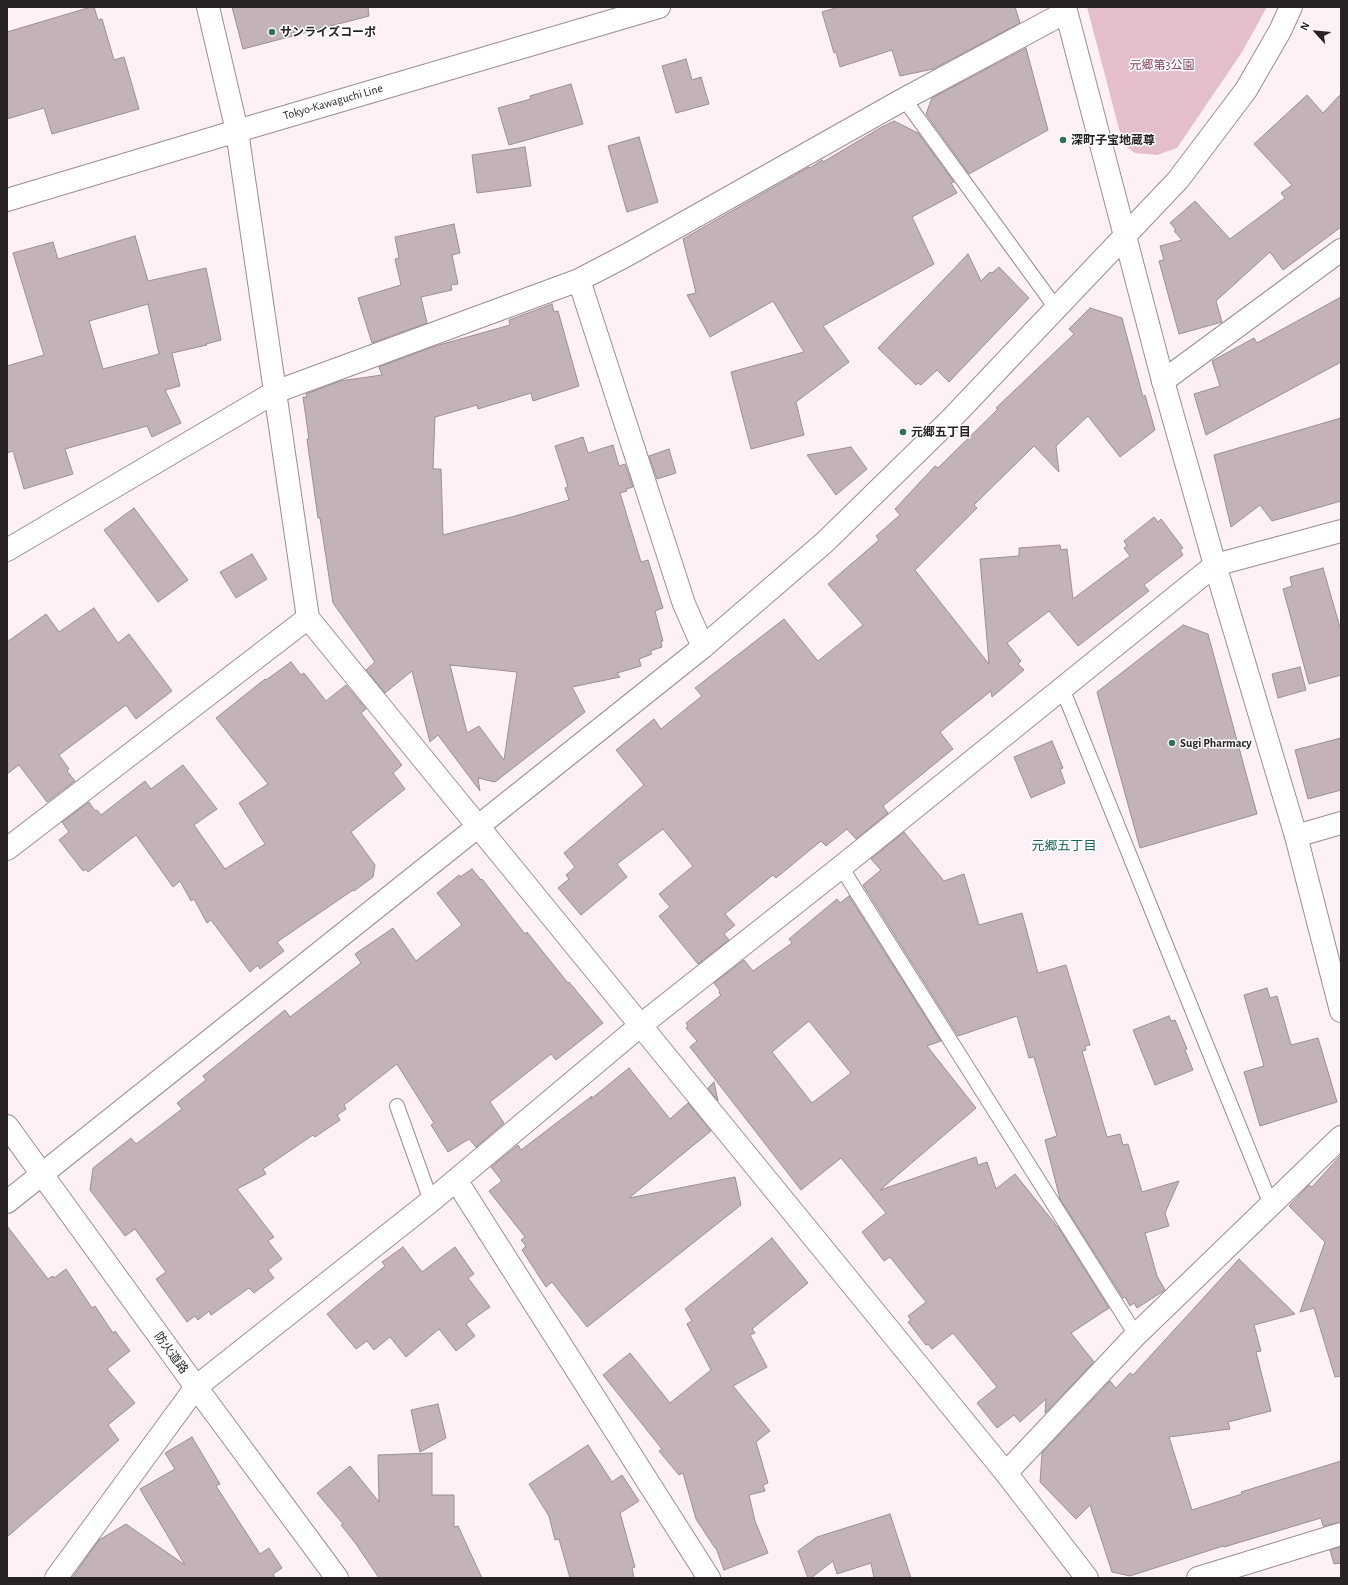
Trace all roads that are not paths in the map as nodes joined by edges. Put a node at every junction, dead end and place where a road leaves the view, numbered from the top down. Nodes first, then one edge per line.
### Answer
1 (208, 7) edge
2 (659, 7) edge
3 (1291, 7) edge
4 (1066, 10) edge
5 (904, 99) junction
6 (237, 130) junction
7 (7, 200) edge
8 (1126, 235) junction
9 (1341, 250) edge
10 (579, 280) junction
11 (1056, 308) junction
12 (1163, 380) junction
13 (275, 392) junction
14 (1341, 531) edge
15 (7, 550) edge
16 (1215, 565) junction
17 (308, 618) junction
18 (703, 647) junction
19 (1062, 688) junction
20 (1341, 823) edge
21 (479, 827) junction
22 (1296, 836) junction
23 (7, 849) edge
24 (841, 867) junction
25 (1341, 1011) edge
26 (641, 1025) junction
27 (397, 1106) dead end
28 (7, 1126) edge
29 (1341, 1137) edge
30 (42, 1174) junction
31 (456, 1180) junction
32 (431, 1201) junction
33 (7, 1202) edge
34 (1271, 1204) junction
35 (1136, 1335) junction
36 (196, 1387) junction
37 (1006, 1473) junction
38 (1341, 1534) edge
39 (56, 1578) edge
40 (337, 1578) edge
41 (709, 1578) edge
42 (1087, 1578) edge
43 (1198, 1578) edge

1 - 6 street
2 - 6 street, Tokyo-Kawaguchi Line
3 - 8 street
4 - 5 street
4 - 8 street
5 - 10 street
5 - 11 lane
6 - 7 street, Tokyo-Kawaguchi Line
6 - 13 street
8 - 11 street
8 - 12 street
9 - 12 street
10 - 13 street
10 - 18 street
11 - 18 street
12 - 16 street
13 - 15 street
13 - 17 street
14 - 16 street
16 - 19 street
16 - 22 street
17 - 21 street
17 - 23 street
18 - 21 street
19 - 24 street
19 - 34 lane
20 - 22 street
21 - 26 street
21 - 30 street
22 - 25 street
24 - 26 street
24 - 35 lane
26 - 31 street
26 - 37 street
27 - 32 lane
28 - 30 street, 防火道路
29 - 34 street
30 - 33 street
30 - 36 street, 防火道路
31 - 32 street
31 - 41 street
32 - 36 street
34 - 35 street
35 - 37 street
36 - 39 street
36 - 40 street, 防火道路
37 - 42 street
38 - 43 street

